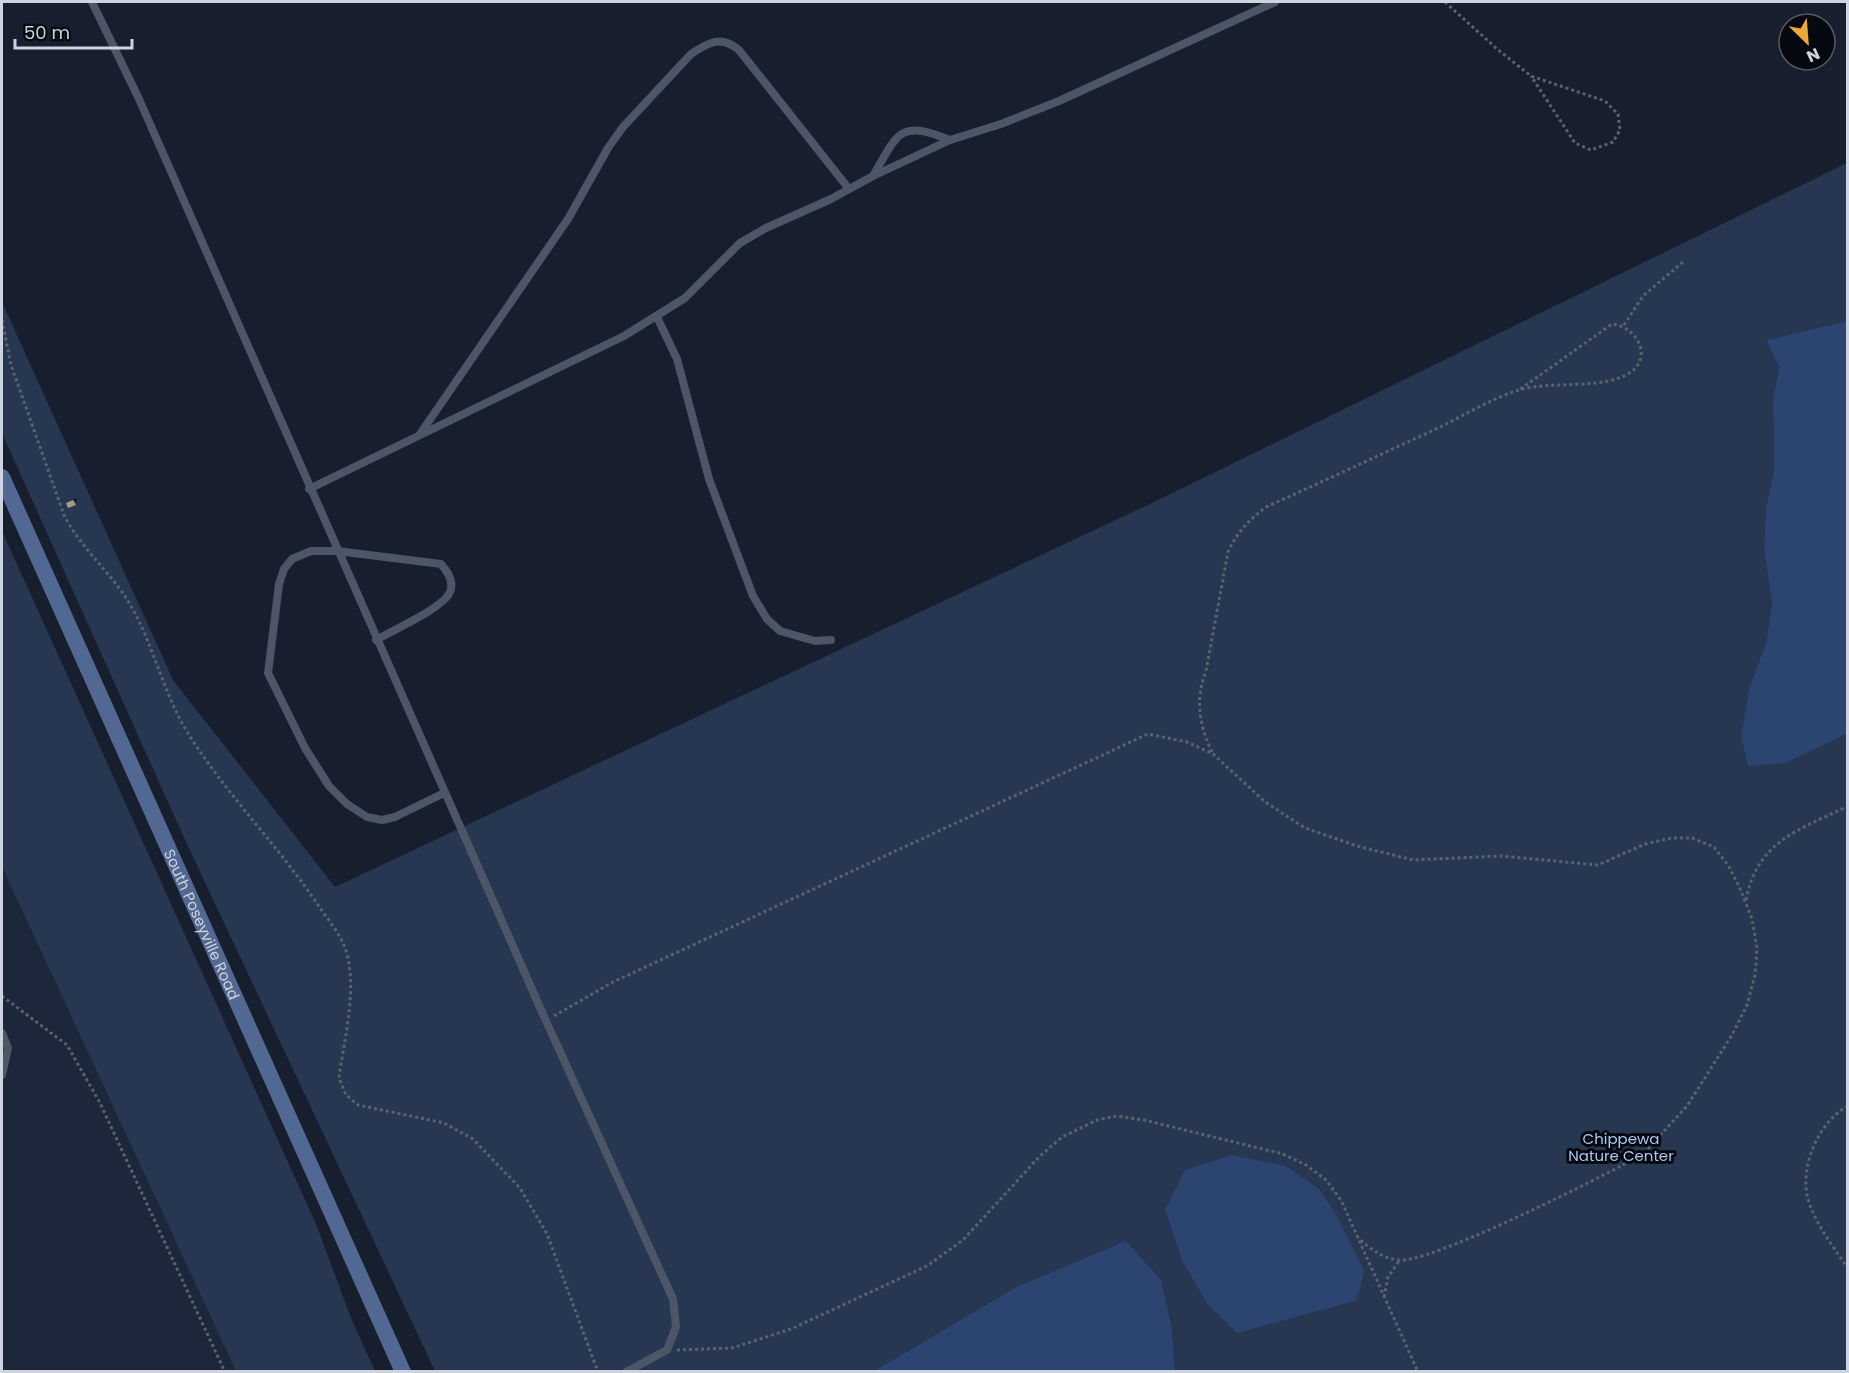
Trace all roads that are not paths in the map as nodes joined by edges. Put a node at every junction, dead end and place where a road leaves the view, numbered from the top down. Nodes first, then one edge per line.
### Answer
1 (92, 2) edge
2 (1275, 2) edge
3 (950, 140) junction
4 (873, 176) junction
5 (849, 189) junction
6 (657, 317) junction
7 (420, 435) junction
8 (2, 477) edge
9 (309, 489) junction
10 (337, 551) junction
11 (376, 639) junction
12 (831, 640) dead end
13 (444, 793) junction
14 (2, 1033) edge
15 (2, 1075) edge
16 (403, 1371) edge
17 (626, 1371) edge

1 - 9 lane
2 - 3 lane
3 - 4 lane
3 - 4 lane
4 - 5 lane
5 - 6 lane
5 - 7 lane
6 - 7 lane
6 - 12 lane
7 - 9 lane
8 - 16 main road, South Poseyville Road
9 - 10 lane
10 - 11 lane
10 - 11 lane
10 - 13 lane
11 - 13 lane
13 - 17 lane
14 - 15 lane

